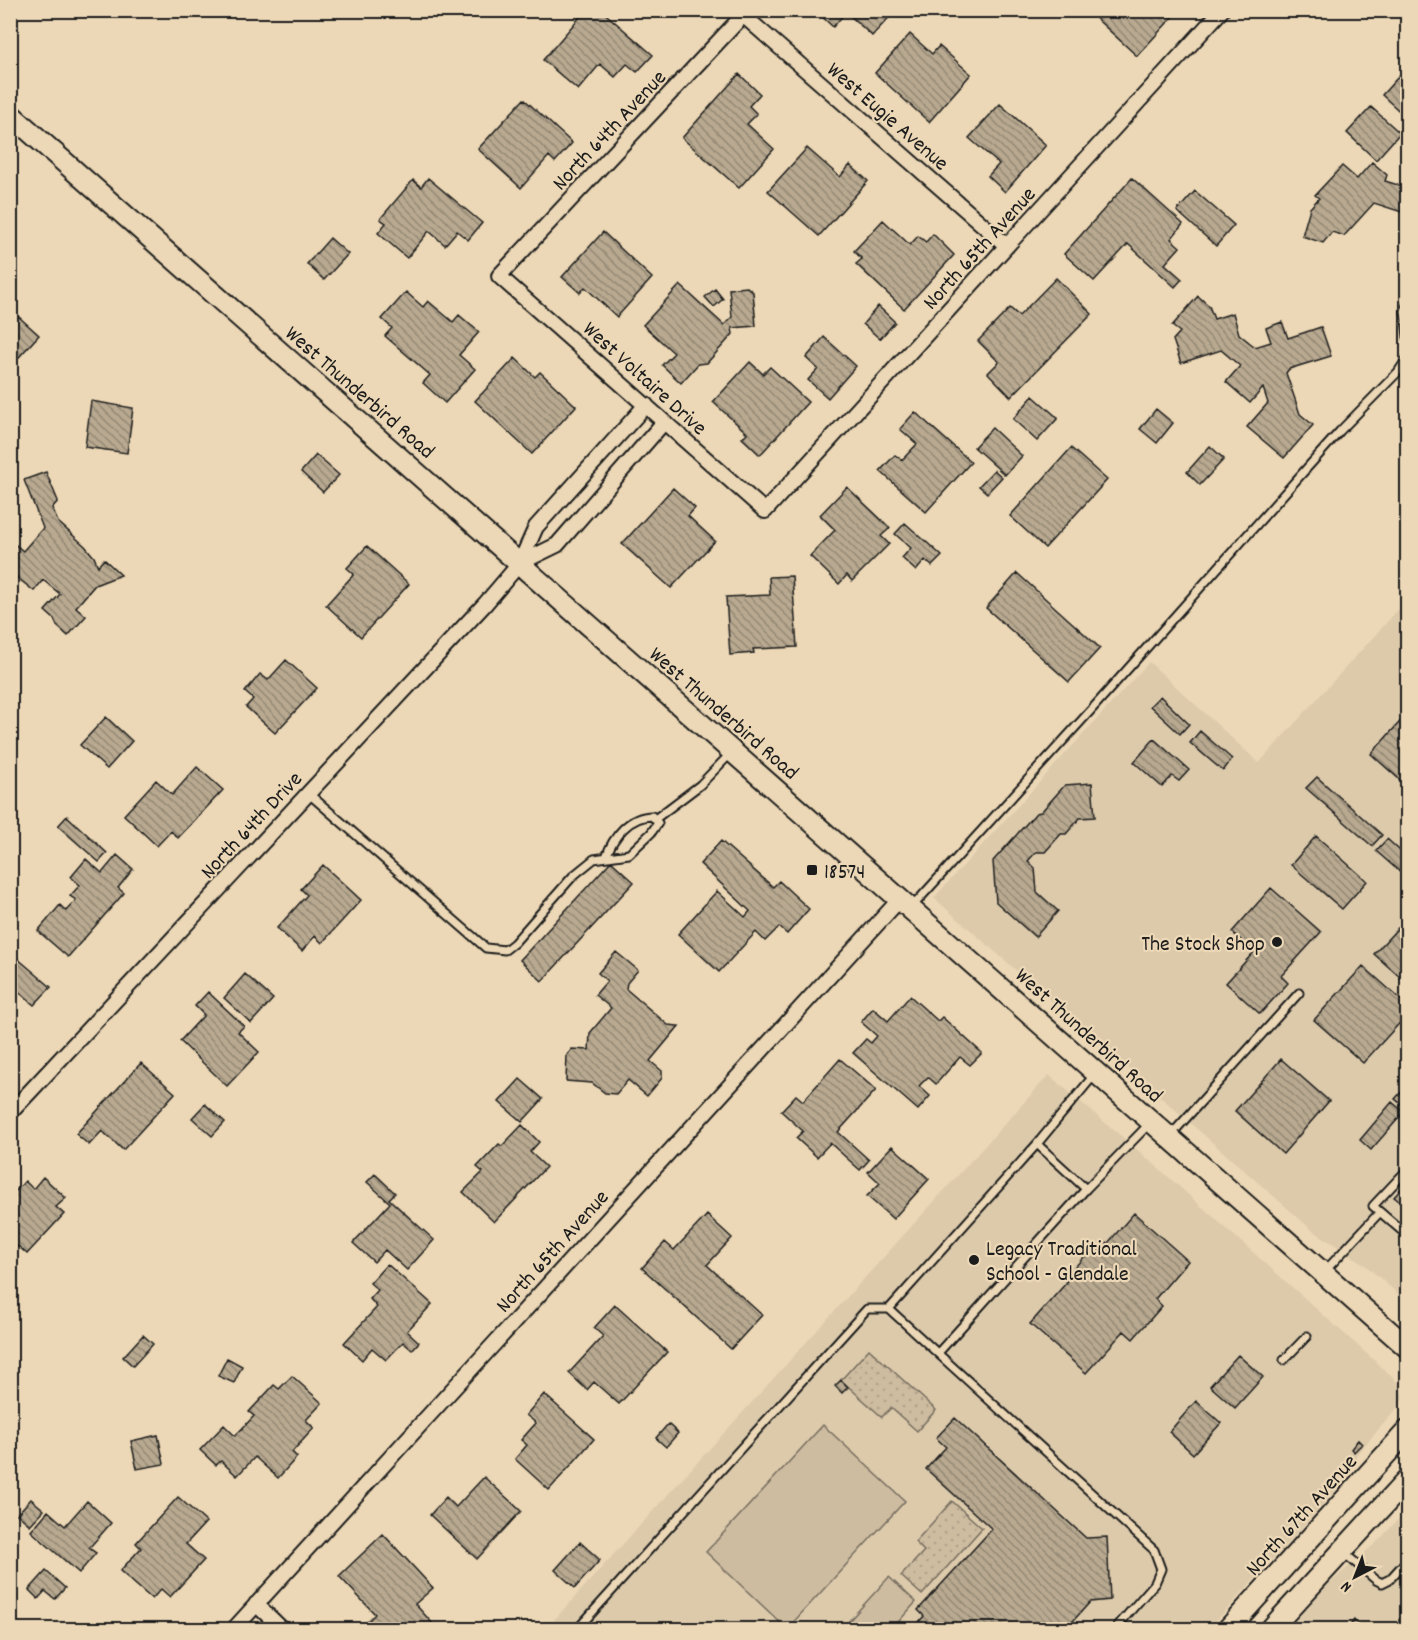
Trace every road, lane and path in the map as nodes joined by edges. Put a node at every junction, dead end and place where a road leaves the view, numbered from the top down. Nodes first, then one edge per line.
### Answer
1 (1222, 10) edge
2 (746, 13) edge
3 (10, 114) edge
4 (1007, 246) junction
5 (499, 276) joint
6 (1407, 302) edge
7 (1407, 337) edge
8 (1407, 357) edge
9 (646, 405) junction
10 (664, 422) junction
11 (590, 468) junction
12 (609, 485) junction
13 (765, 511) joint
14 (520, 563) junction
15 (732, 751) junction
16 (308, 793) junction
17 (655, 819) junction
18 (606, 857) junction
19 (905, 903) junction
20 (1299, 993) dead end
21 (1097, 1072) junction
22 (10, 1113) edge
23 (1152, 1121) junction
24 (1170, 1137) junction
25 (1037, 1144) junction
26 (1407, 1169) edge
27 (1086, 1189) junction
28 (1380, 1212) junction
29 (1407, 1236) edge
30 (1323, 1273) junction
31 (889, 1309) junction
32 (1307, 1336) dead end
33 (1407, 1348) edge
34 (938, 1353) junction
35 (1284, 1360) dead end
36 (1407, 1430) edge
37 (1407, 1479) edge
38 (1342, 1551) junction
39 (1407, 1559) edge
40 (256, 1604) junction
41 (233, 1629) edge
42 (283, 1629) edge
43 (580, 1629) edge
44 (1114, 1629) edge
45 (1227, 1629) edge
46 (1270, 1629) edge

1 - 4 street, North 65th Avenue
2 - 4 street, West Eugie Avenue
2 - 5 street, North 64th Avenue
3 - 14 main road, West Thunderbird Road
4 - 13 street, North 65th Avenue
5 - 9 street, West Voltaire Drive
6 - 7 lane
8 - 19 lane
9 - 10 street, West Voltaire Drive
9 - 11 street, North 64th Drive
10 - 12 street, North 64th Drive
10 - 13 street, West Voltaire Drive
11 - 12 street
11 - 14 street, North 64th Drive
12 - 14 street, North 64th Drive
14 - 15 main road, West Thunderbird Road
14 - 16 street, North 64th Drive
15 - 17 lane
15 - 19 main road, West Thunderbird Road
16 - 18 lane
16 - 22 street, North 64th Drive
17 - 18 lane
17 - 18 lane
19 - 21 main road, West Thunderbird Road
19 - 40 street, North 65th Avenue
20 - 24 lane
21 - 23 main road, West Thunderbird Road
21 - 25 lane
23 - 24 main road, West Thunderbird Road
23 - 27 lane
24 - 30 main road, West Thunderbird Road
25 - 27 lane
25 - 31 lane
26 - 28 lane
27 - 34 lane
28 - 29 lane
28 - 30 lane
30 - 33 main road, West Thunderbird Road
31 - 34 lane
31 - 43 lane
32 - 35 lane
34 - 44 lane
36 - 45 main road, North 67th Avenue
37 - 38 main road
38 - 39 lane
38 - 46 main road
40 - 41 street, North 65th Avenue
40 - 42 street

